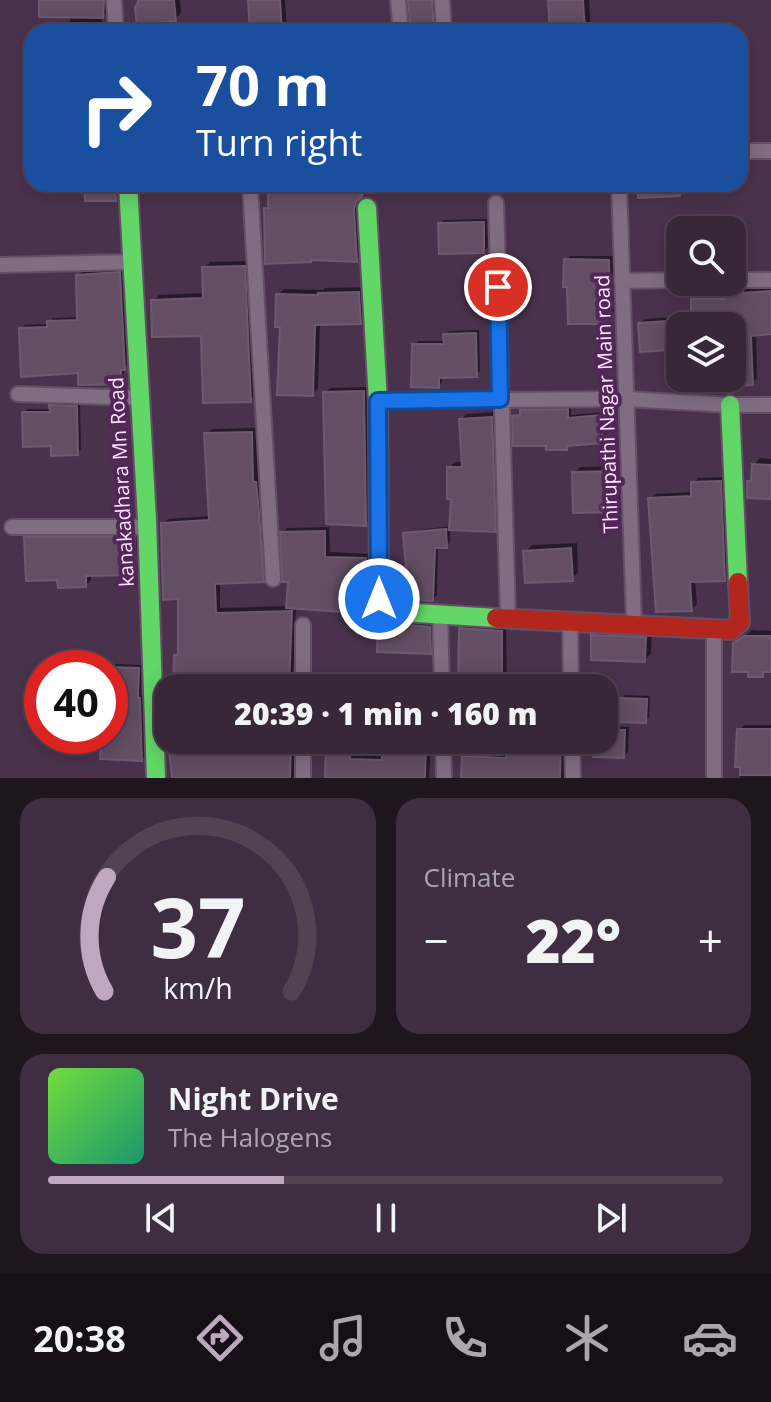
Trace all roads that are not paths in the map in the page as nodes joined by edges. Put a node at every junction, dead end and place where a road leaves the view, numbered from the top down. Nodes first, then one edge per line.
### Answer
1 (114, 0) edge
2 (398, 0) edge
3 (442, 0) edge
4 (116, 24) edge
5 (400, 24) edge
6 (444, 24) edge
7 (748, 151) edge
8 (771, 151) edge
9 (128, 192) edge
10 (250, 192) edge
11 (619, 192) edge
12 (496, 203) dead end
13 (367, 208) dead end
14 (132, 262) junction
15 (0, 265) edge
16 (666, 280) edge
17 (746, 280) edge
18 (771, 280) edge
19 (622, 281) junction
20 (18, 394) dead end
21 (139, 398) junction
22 (500, 399) junction
23 (626, 399) junction
24 (378, 401) junction
25 (730, 405) junction
26 (771, 405) edge
27 (12, 527) dead end
28 (147, 527) junction
29 (273, 579) dead end
30 (440, 613) junction
31 (508, 616) junction
32 (570, 622) junction
33 (634, 623) junction
34 (303, 625) dead end
35 (714, 631) junction
36 (303, 674) edge
37 (442, 674) edge
38 (571, 674) edge
39 (303, 754) edge
40 (443, 754) edge
41 (572, 754) edge
42 (156, 778) edge
43 (303, 778) edge
44 (444, 778) edge
45 (573, 778) edge
46 (714, 778) edge

1 - 4 street
2 - 5 street
3 - 6 street
7 - 8 street
9 - 14 street, kanakadhara Mn Road
10 - 29 street
11 - 19 street, Thirupathi Nagar Main road
12 - 22 street
13 - 24 street
14 - 15 street
14 - 21 street, kanakadhara Mn Road
16 - 19 street
17 - 18 street
19 - 23 street, Thirupathi Nagar Main road
20 - 21 street
21 - 28 street, kanakadhara Mn Road
22 - 23 street
22 - 24 street
22 - 31 street
23 - 25 street
23 - 33 street, Thirupathi Nagar Main road
24 - 30 street
25 - 26 street
25 - 35 street
27 - 28 street
28 - 42 street, kanakadhara Mn Road
30 - 31 street
30 - 37 street
31 - 32 street
32 - 33 street
32 - 38 street
33 - 35 street
34 - 36 street
35 - 46 street
39 - 43 street
40 - 44 street
41 - 45 street

